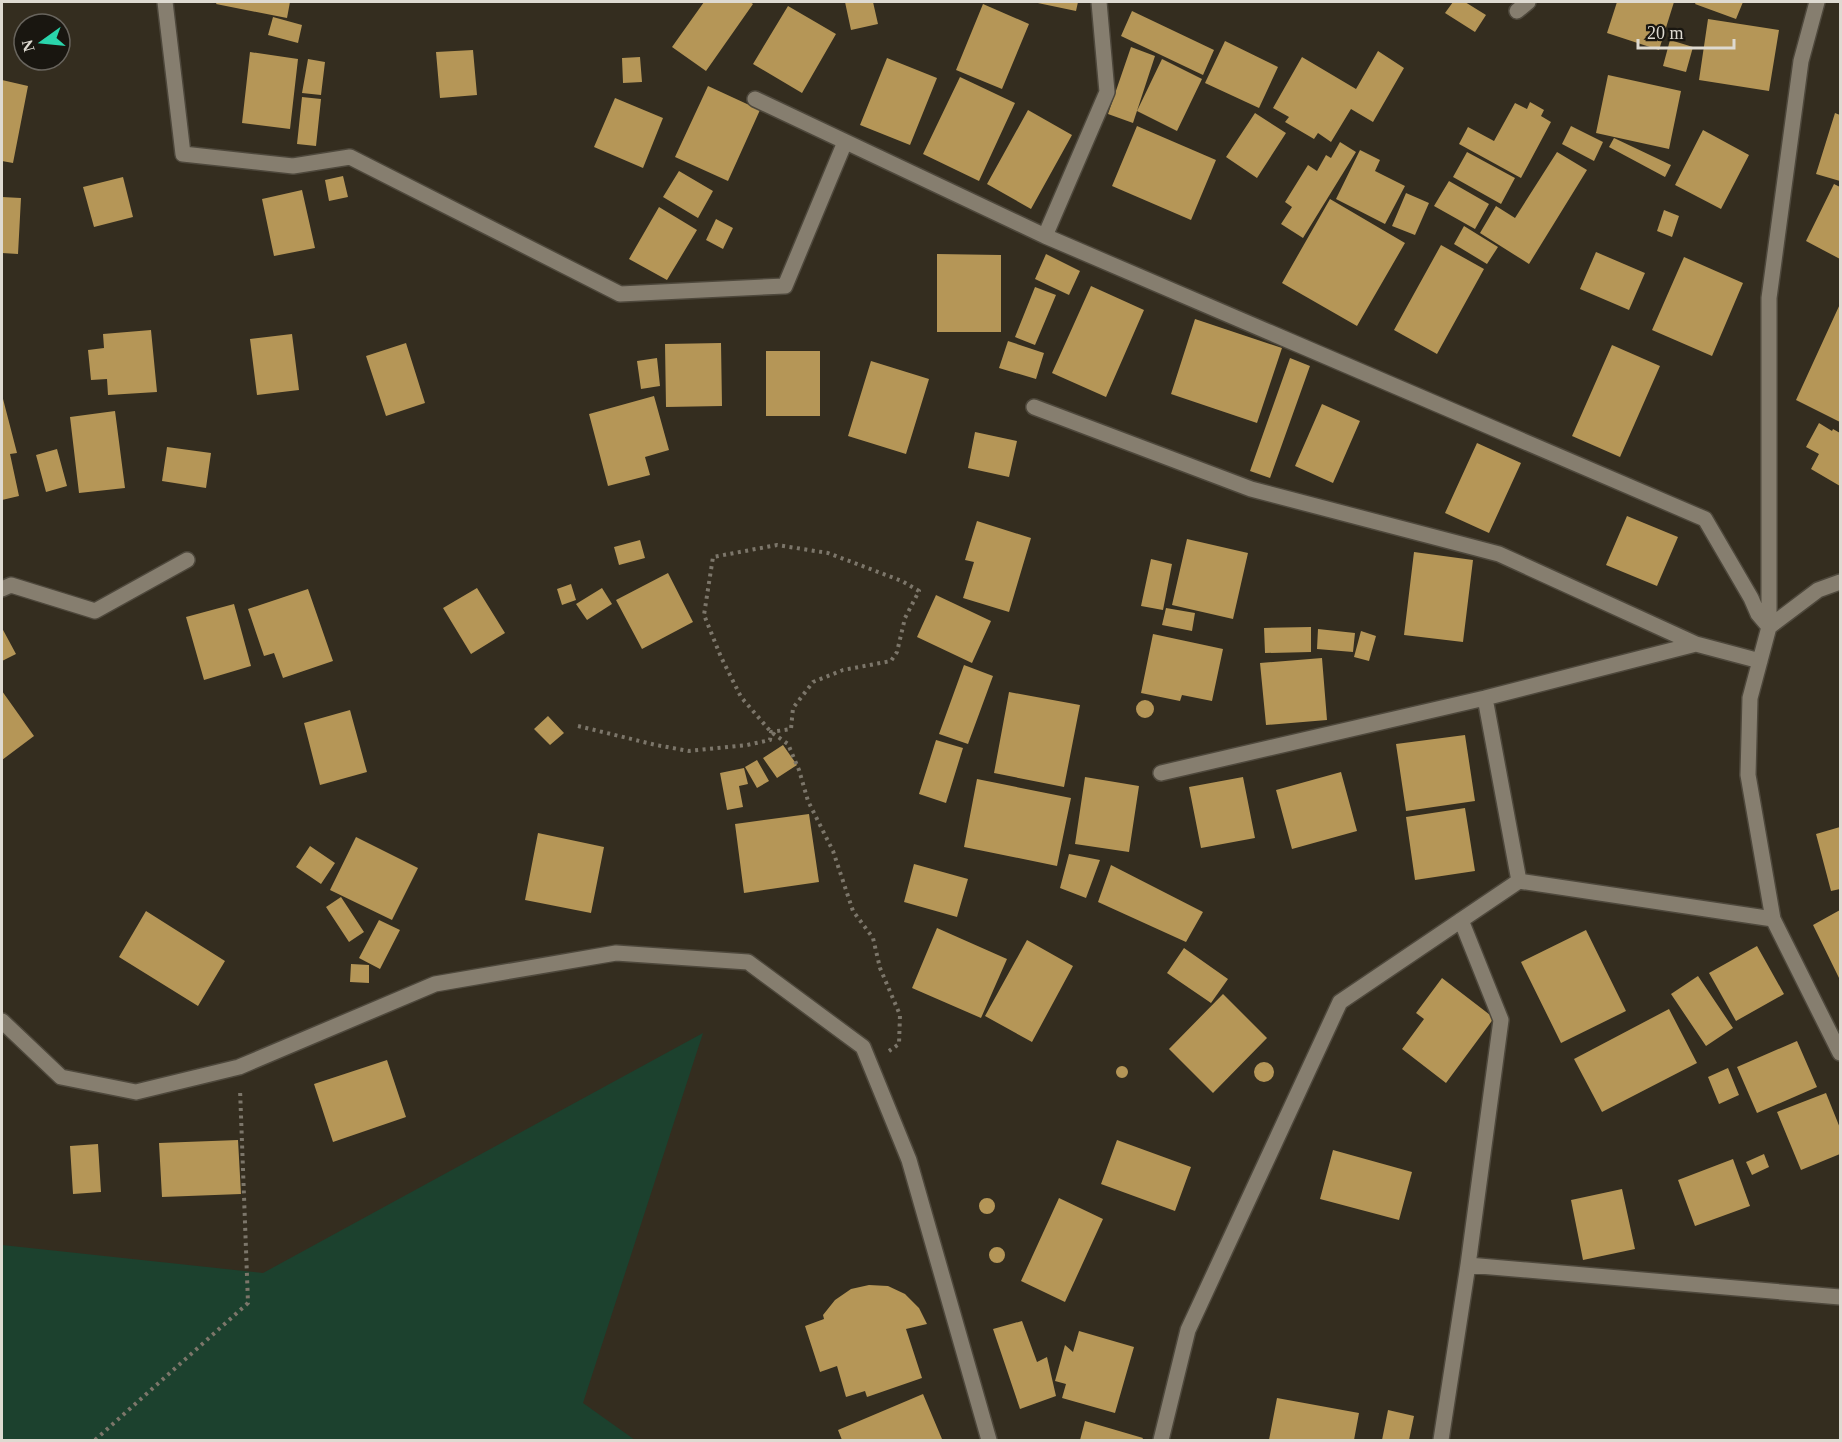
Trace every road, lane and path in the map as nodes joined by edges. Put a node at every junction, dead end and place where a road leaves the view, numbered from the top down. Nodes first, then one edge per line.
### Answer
1 (165, 2) edge
2 (1099, 2) edge
3 (1816, 2) edge
4 (755, 99) dead end
5 (845, 142) junction
6 (1045, 236) junction
7 (1035, 407) dead end
8 (187, 560) dead end
9 (1840, 582) edge
10 (2, 589) edge
11 (1770, 627) junction
12 (1696, 644) junction
13 (1760, 661) junction
14 (1485, 698) junction
15 (578, 726) dead end
16 (771, 732) junction
17 (1161, 773) dead end
18 (1520, 881) junction
19 (1773, 919) junction
20 (1461, 920) junction
21 (2, 1021) edge
22 (1840, 1053) edge
23 (870, 1062) junction
24 (239, 1067) junction
25 (1468, 1265) junction
26 (1840, 1297) edge
27 (95, 1440) edge
28 (989, 1440) edge
29 (1161, 1440) edge
30 (1441, 1440) edge

1 - 5 street
2 - 6 street
3 - 11 street
4 - 5 street
5 - 6 street
6 - 11 street
7 - 12 street
8 - 10 street
9 - 11 street
11 - 13 street
12 - 13 street
12 - 14 street
13 - 19 street
14 - 17 street
14 - 18 street
15 - 16 path
16 - 16 path
16 - 23 path
18 - 19 street
18 - 20 street
19 - 22 street
20 - 25 street
20 - 29 street
21 - 24 street
23 - 24 street
23 - 28 street
24 - 27 path
25 - 26 street
25 - 30 street

